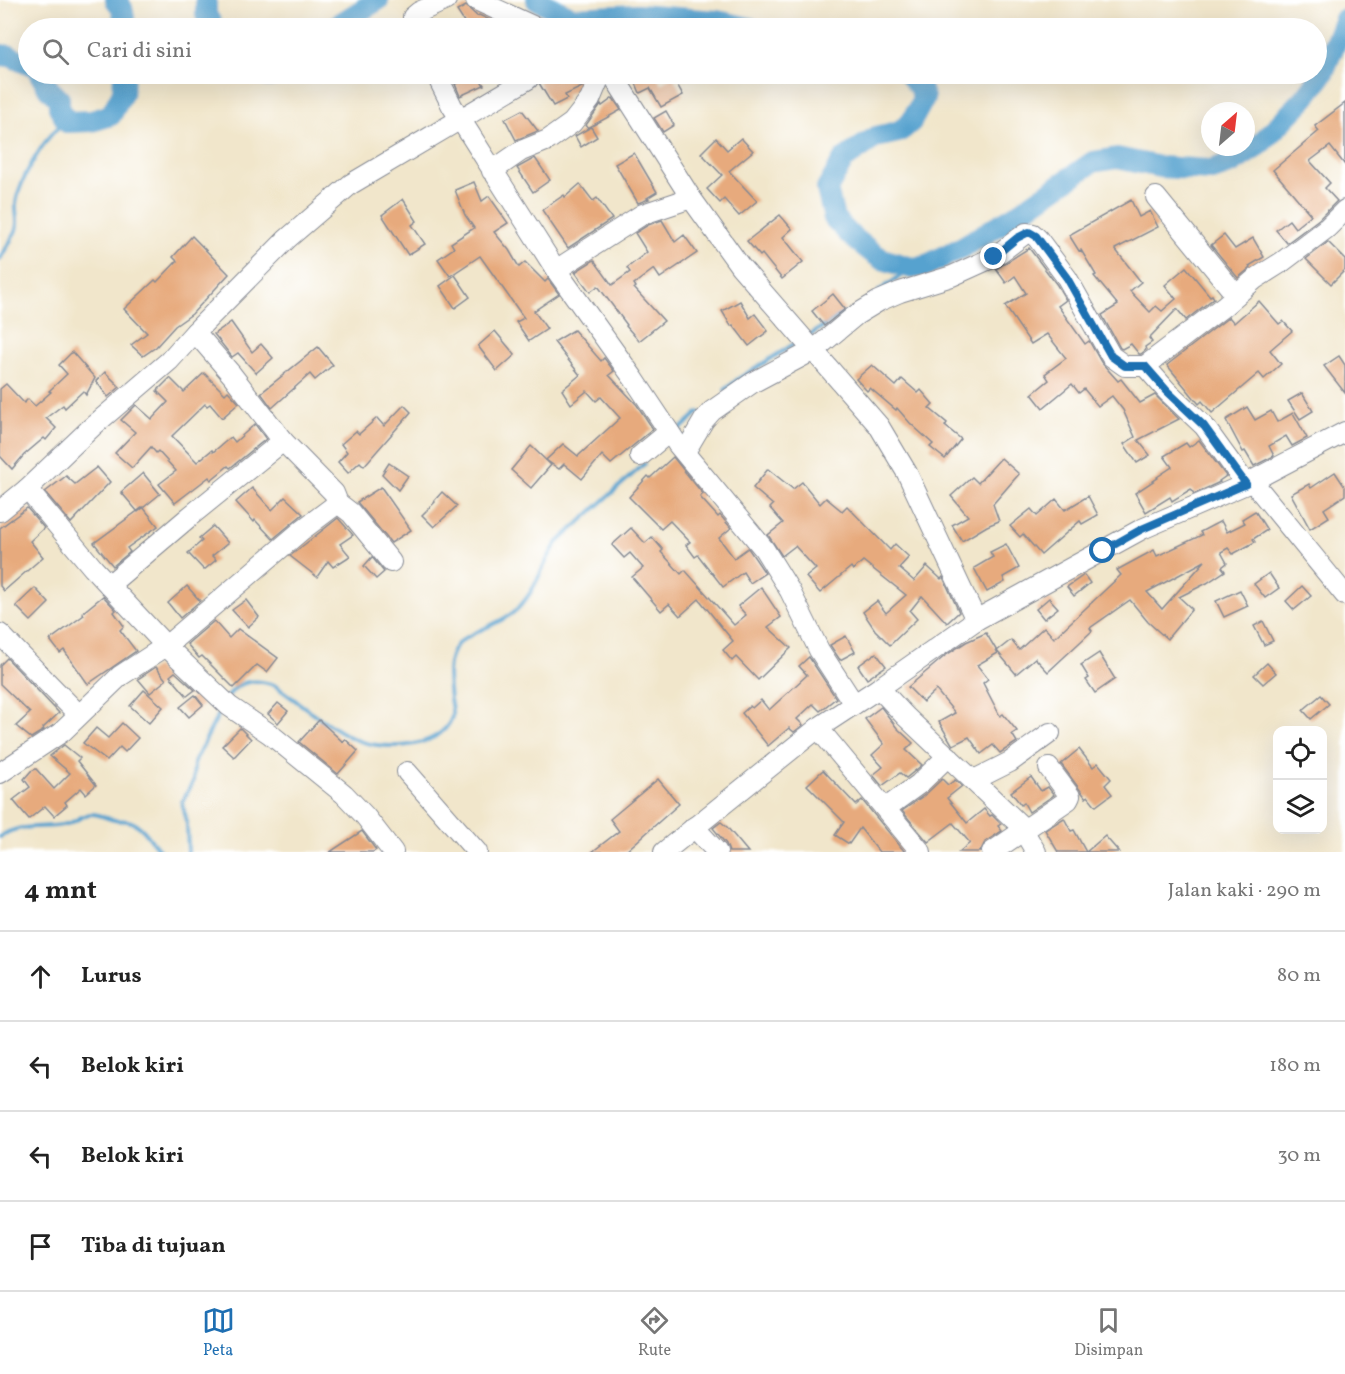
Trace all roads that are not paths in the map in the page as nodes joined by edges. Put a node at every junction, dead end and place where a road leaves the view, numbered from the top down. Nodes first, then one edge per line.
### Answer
1 (446, 0) edge
2 (476, 0) edge
3 (413, 18) edge
4 (514, 18) edge
5 (441, 84) edge
6 (519, 84) edge
7 (597, 84) edge
8 (618, 84) edge
9 (460, 118) junction
10 (492, 171) junction
11 (1156, 197) dead end
12 (691, 198) junction
13 (1345, 210) edge
14 (556, 270) junction
15 (1236, 296) junction
16 (195, 332) junction
17 (806, 342) junction
18 (1145, 366) junction
19 (1345, 432) edge
20 (284, 441) junction
21 (676, 441) junction
22 (640, 456) dead end
23 (1249, 482) junction
24 (27, 489) junction
25 (338, 503) junction
26 (0, 511) edge
27 (391, 562) dead end
28 (109, 585) junction
29 (1345, 595) edge
30 (976, 620) junction
31 (0, 634) edge
32 (166, 646) junction
33 (879, 688) junction
34 (854, 704) junction
35 (79, 715) junction
36 (818, 728) junction
37 (1050, 733) dead end
38 (948, 756) junction
39 (1049, 768) dead end
40 (407, 772) dead end
41 (0, 773) edge
42 (974, 780) junction
43 (886, 808) junction
44 (694, 827) junction
45 (1023, 830) junction
46 (393, 852) edge
47 (477, 852) edge
48 (664, 852) edge
49 (717, 852) edge
50 (921, 852) edge
51 (992, 852) edge
52 (1036, 852) edge

1 - 3 street
2 - 4 street
5 - 9 street
6 - 9 street
7 - 10 street
8 - 12 street
9 - 10 street
9 - 16 street
10 - 14 street
11 - 15 street
12 - 14 street
12 - 17 street
13 - 15 street
14 - 21 street
15 - 18 street
16 - 20 street
16 - 24 street
17 - 18 street
17 - 21 street
17 - 30 street
18 - 23 street
19 - 23 street
20 - 25 street
20 - 28 street
21 - 22 street
21 - 34 street
23 - 29 street
23 - 30 street
24 - 26 street
24 - 28 street
25 - 27 street
25 - 32 street
28 - 32 street
30 - 33 street
31 - 35 street
32 - 35 street
32 - 46 street
33 - 34 street
33 - 38 street
34 - 36 street
35 - 41 street
36 - 43 street
36 - 44 street
37 - 42 street
38 - 42 street
38 - 43 street
39 - 45 street
40 - 47 street
42 - 45 street
43 - 50 street
44 - 48 street
44 - 49 street
45 - 51 street
45 - 52 street

